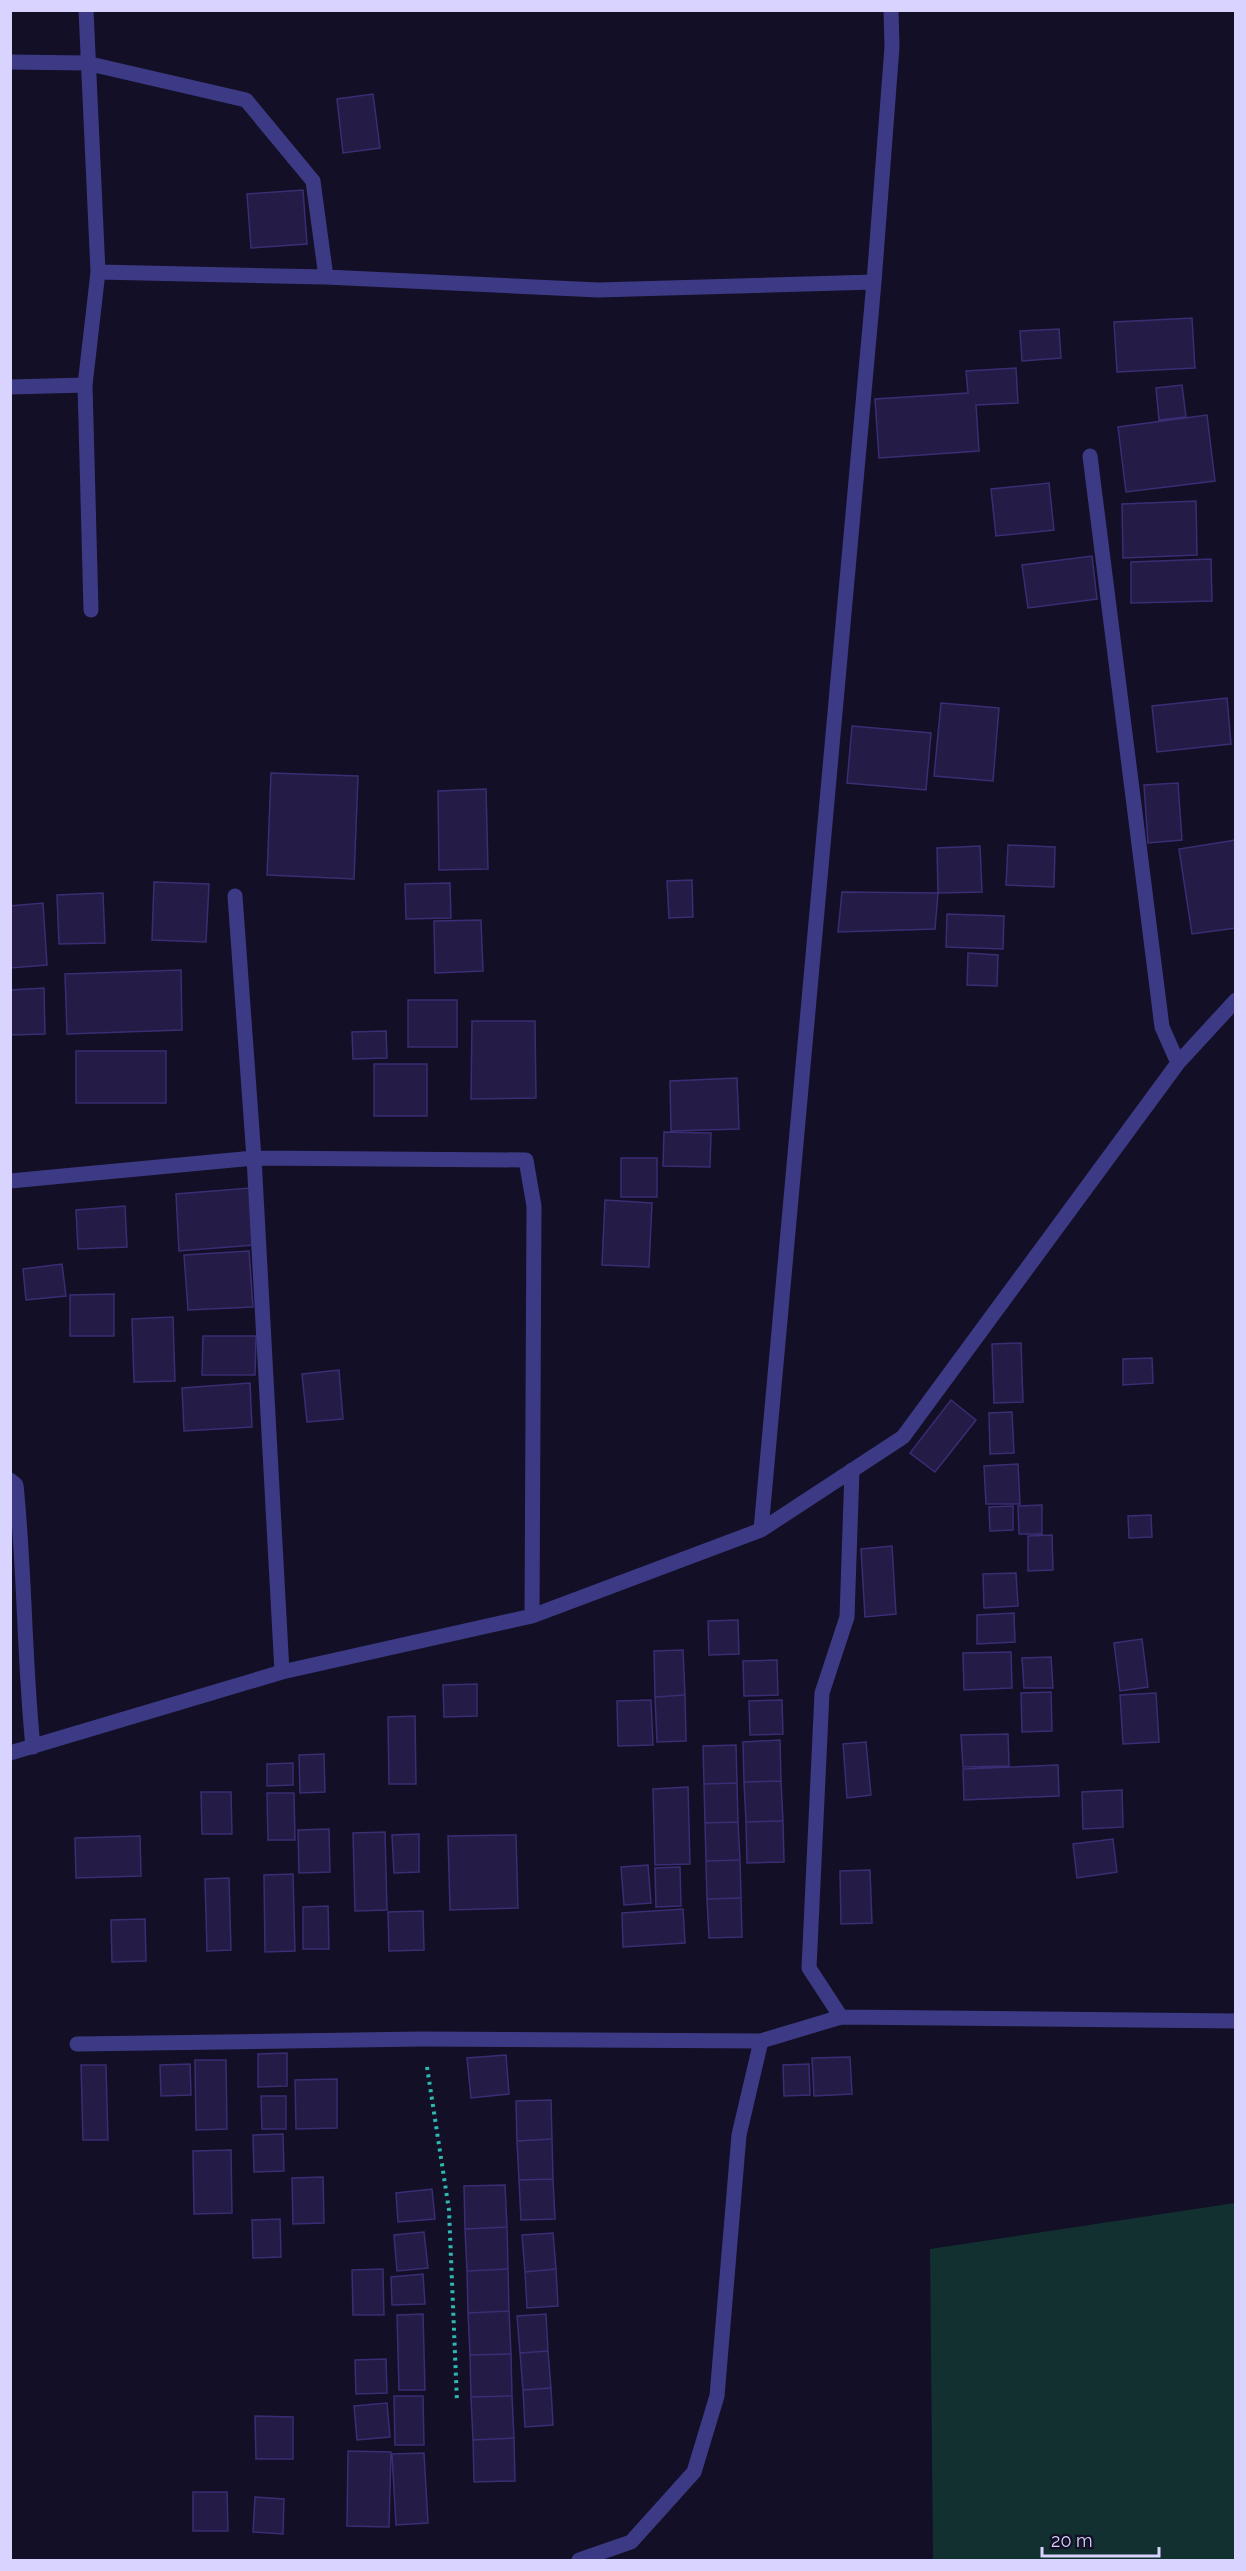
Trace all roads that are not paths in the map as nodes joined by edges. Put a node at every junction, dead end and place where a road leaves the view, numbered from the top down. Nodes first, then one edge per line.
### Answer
1 (86, 10) edge
2 (891, 10) edge
3 (10, 62) edge
4 (86, 63) junction
5 (98, 272) junction
6 (326, 277) junction
7 (874, 282) junction
8 (85, 385) junction
9 (10, 387) edge
10 (1090, 456) dead end
11 (91, 610) dead end
12 (235, 896) dead end
13 (1236, 1000) edge
14 (1178, 1063) junction
15 (254, 1158) junction
16 (10, 1181) edge
17 (852, 1470) junction
18 (10, 1479) edge
19 (761, 1530) junction
20 (532, 1616) junction
21 (282, 1672) junction
22 (33, 1747) junction
23 (10, 1753) edge
24 (842, 2017) junction
25 (1236, 2021) edge
26 (761, 2041) junction
27 (77, 2044) dead end
28 (579, 2560) edge

1 - 4 street
2 - 7 street
3 - 4 street
4 - 5 street
4 - 6 street
5 - 6 street
5 - 8 street
6 - 7 street
7 - 19 street
8 - 9 street
8 - 11 street
10 - 14 street
12 - 15 street
13 - 14 street
14 - 17 street
15 - 16 street
15 - 20 street
15 - 21 street
17 - 19 street
17 - 24 street
18 - 22 street
19 - 20 street
20 - 21 street
21 - 22 street
22 - 23 street
24 - 25 street
24 - 26 street
26 - 27 street
26 - 28 street

